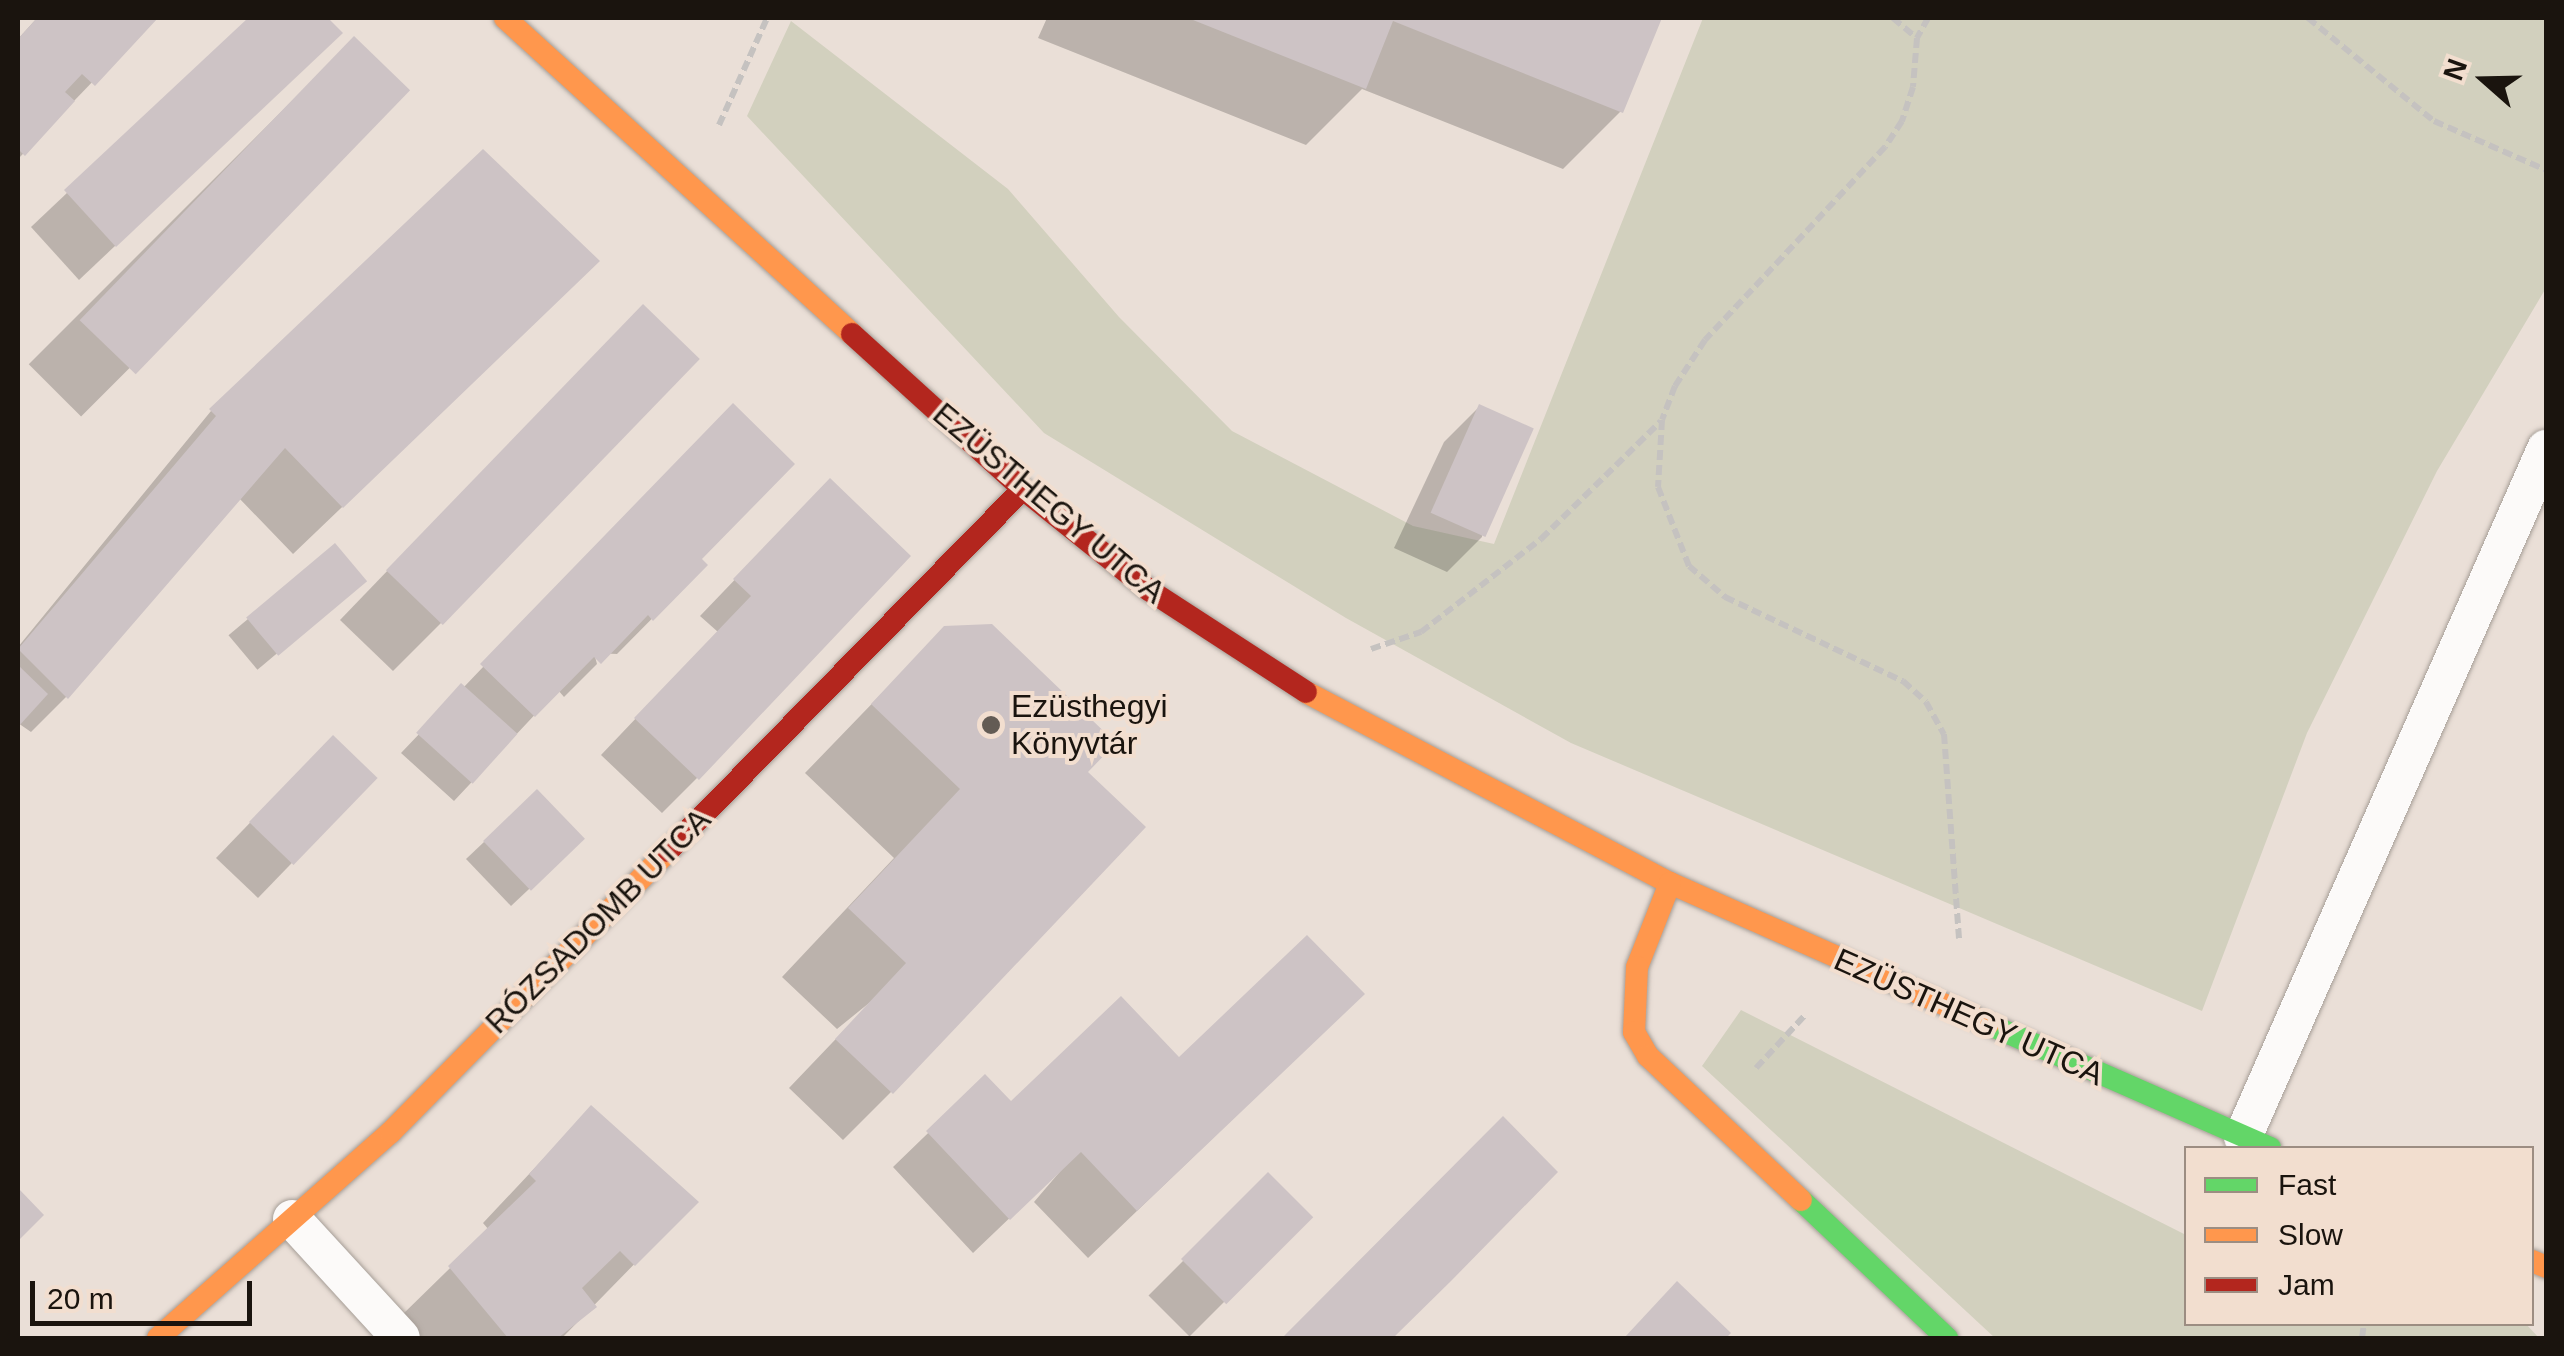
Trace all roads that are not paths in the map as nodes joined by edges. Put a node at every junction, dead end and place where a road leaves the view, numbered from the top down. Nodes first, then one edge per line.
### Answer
1 (504, 18) edge
2 (2546, 450) edge
3 (1023, 489) junction
4 (1670, 882) junction
5 (2257, 1143) edge
6 (292, 1219) junction
7 (158, 1338) edge
8 (401, 1338) edge
9 (1946, 1338) edge

1 - 3 street, EZÜSTHEGY UTCA
2 - 5 lane
3 - 4 street, EZÜSTHEGY UTCA
3 - 6 street, RÓZSADOMB UTCA
4 - 5 street, EZÜSTHEGY UTCA
4 - 9 street
6 - 7 street, RÓZSADOMB UTCA
6 - 8 lane

